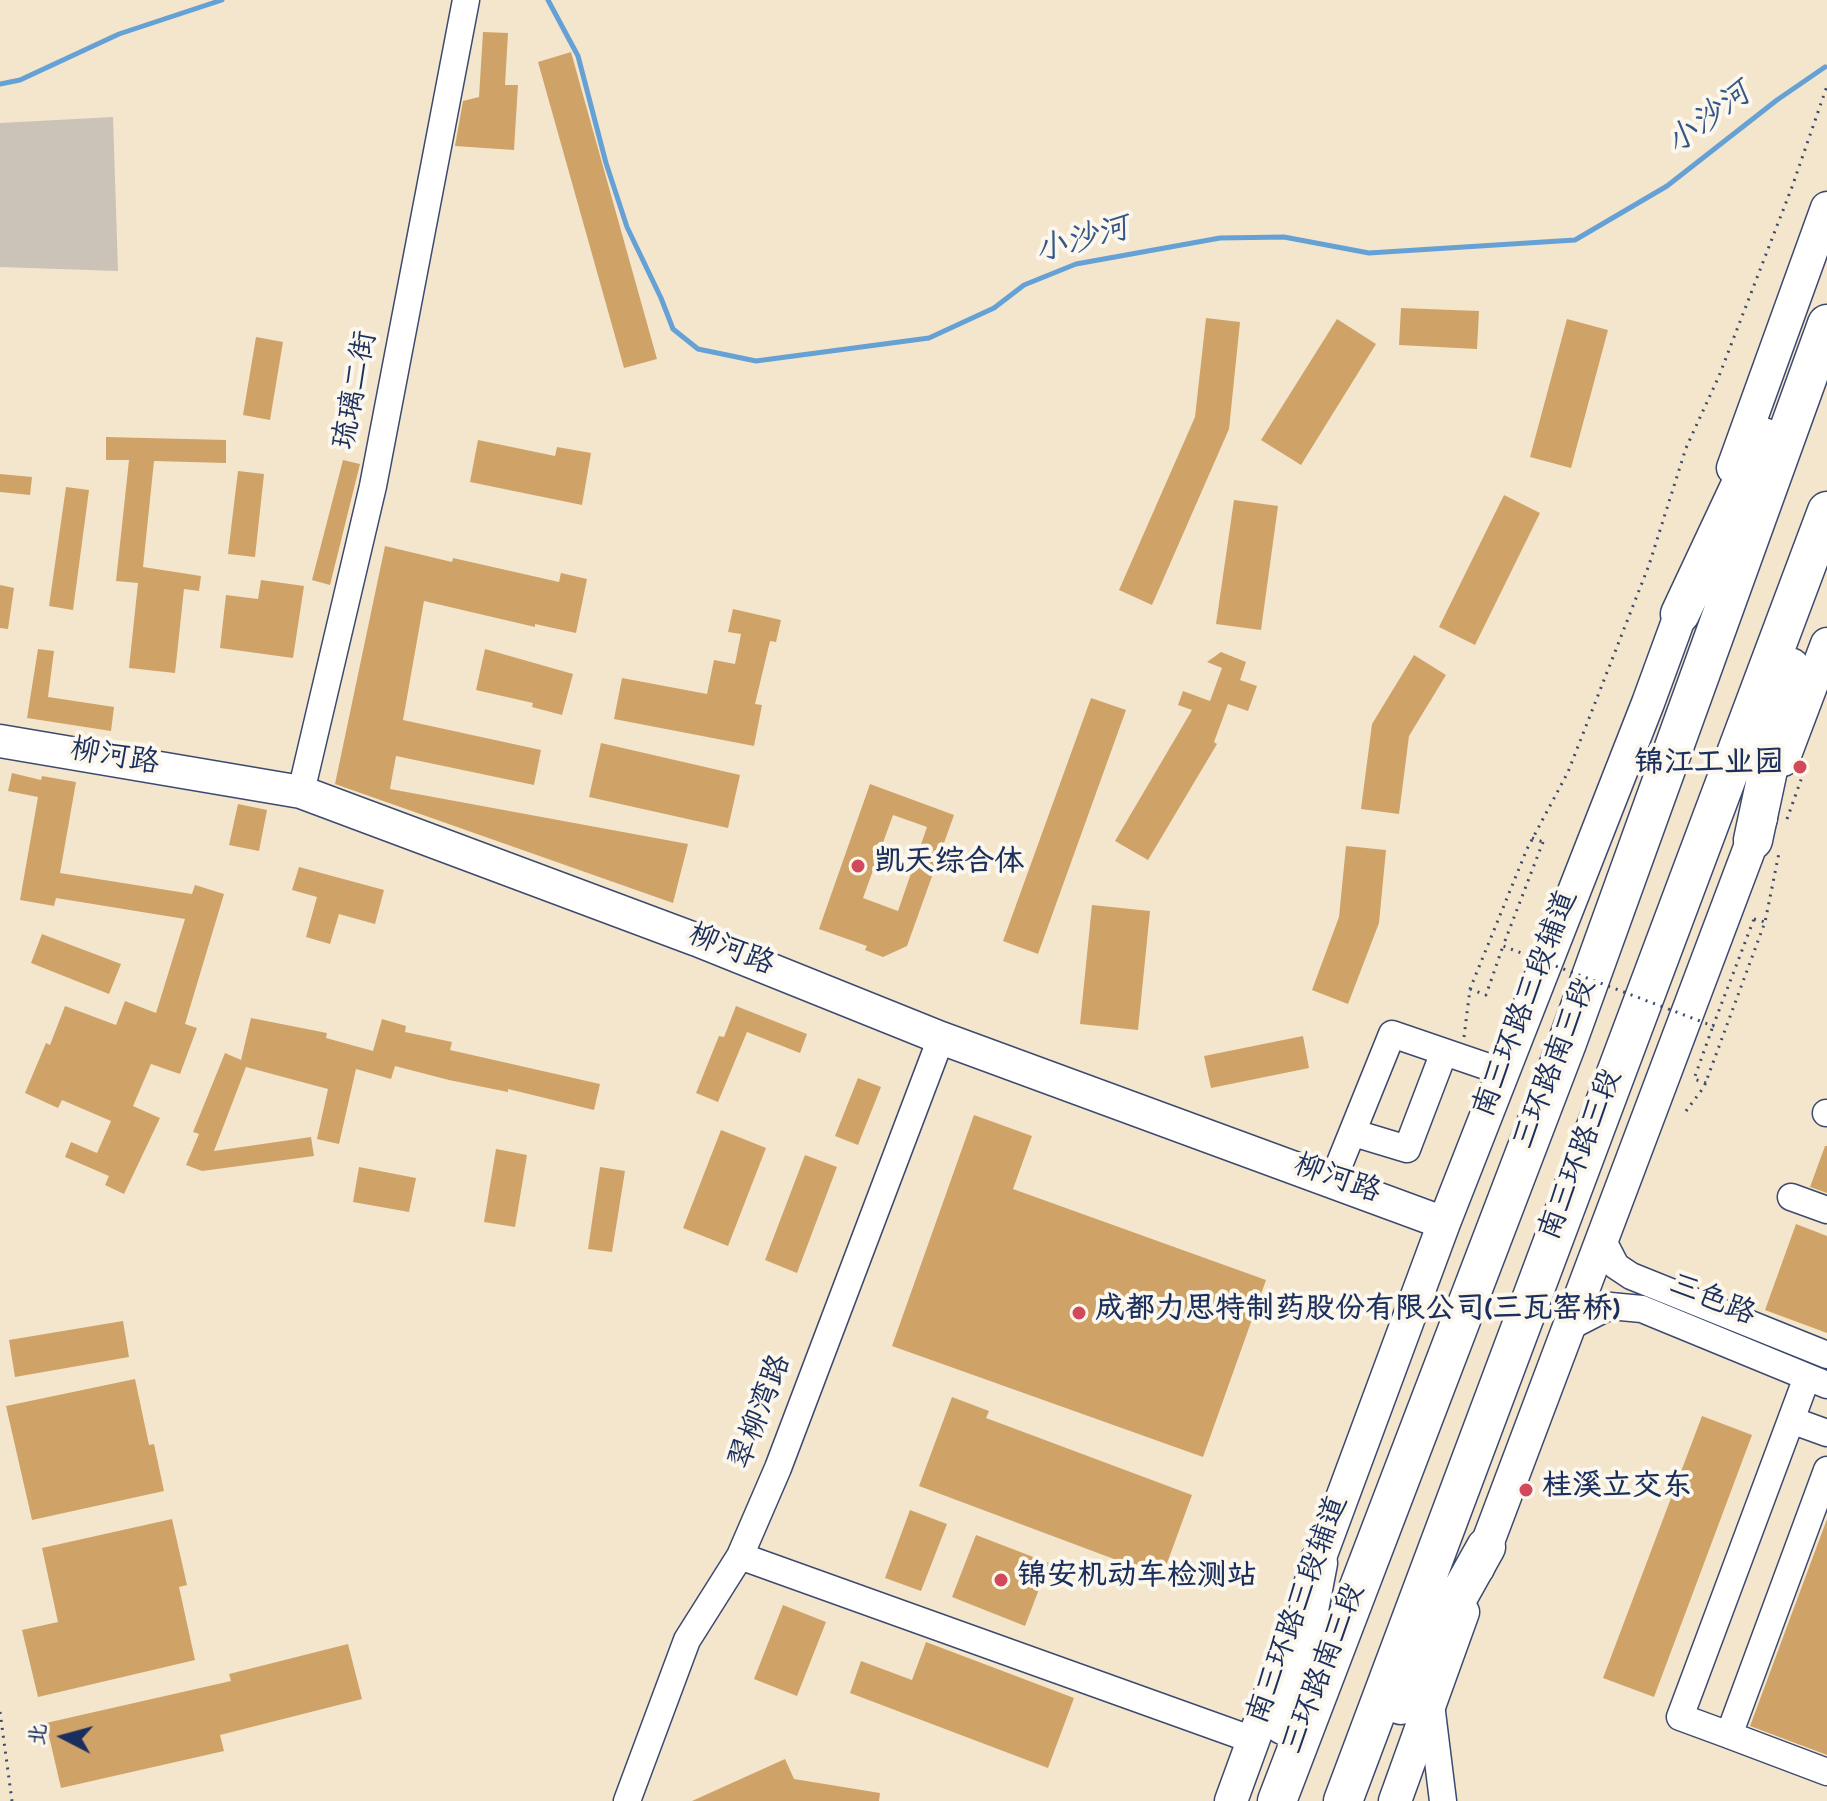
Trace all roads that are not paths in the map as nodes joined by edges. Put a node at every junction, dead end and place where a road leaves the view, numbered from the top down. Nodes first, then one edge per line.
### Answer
1 (466, 0) edge
2 (1827, 208) edge
3 (1827, 300) edge
4 (1827, 324) edge
5 (1827, 511) edge
6 (1827, 565) edge
7 (1680, 614) junction
8 (1827, 644) edge
9 (0, 741) edge
10 (301, 792) junction
11 (1766, 844) junction
12 (941, 1038) junction
13 (1453, 1055) junction
14 (1503, 1072) junction
15 (1354, 1133) junction
16 (1333, 1180) junction
17 (1791, 1197) dead end
18 (1827, 1210) edge
19 (1444, 1223) junction
20 (1602, 1239) junction
21 (1571, 1326) junction
22 (1827, 1355) edge
23 (1817, 1381) edge
24 (1791, 1420) junction
25 (1827, 1433) edge
26 (1827, 1470) edge
27 (1486, 1547) junction
28 (740, 1556) junction
29 (1318, 1563) junction
30 (1431, 1704) junction
31 (1729, 1735) junction
32 (1253, 1740) junction
33 (1827, 1772) edge
34 (1236, 1799) edge
35 (627, 1801) edge
36 (1277, 1801) edge
37 (1343, 1801) edge
38 (1365, 1801) edge
39 (1395, 1801) edge
40 (1443, 1801) edge

1 - 10 street, 琉璃二街
2 - 7 main road, 南三环路三段辅道
3 - 7 highway
4 - 36 highway, 三环路南三段
5 - 37 highway, 南三环路三段
6 - 11 highway
7 - 14 main road, 南三环路三段辅道
8 - 11 main road
9 - 10 main road, 柳河路
10 - 12 main road, 柳河路
11 - 20 main road
12 - 16 main road, 柳河路
12 - 28 street, 翠柳湾路
13 - 14 street
13 - 15 street
13 - 15 street
14 - 19 main road, 南三环路三段辅道
15 - 16 street
16 - 19 main road, 柳河路
17 - 18 street
19 - 29 main road, 南三环路三段辅道
20 - 21 main road
20 - 22 street, 三色路
21 - 23 street, 三色路
21 - 27 main road
23 - 24 street
24 - 25 street
24 - 31 street
26 - 31 street
27 - 30 main road
27 - 38 highway
28 - 32 street
28 - 35 street, 翠柳湾路
29 - 32 main road, 南三环路三段辅道
29 - 34 highway
30 - 39 main road
30 - 40 street
31 - 33 street
32 - 34 main road, 南三环路三段辅道

